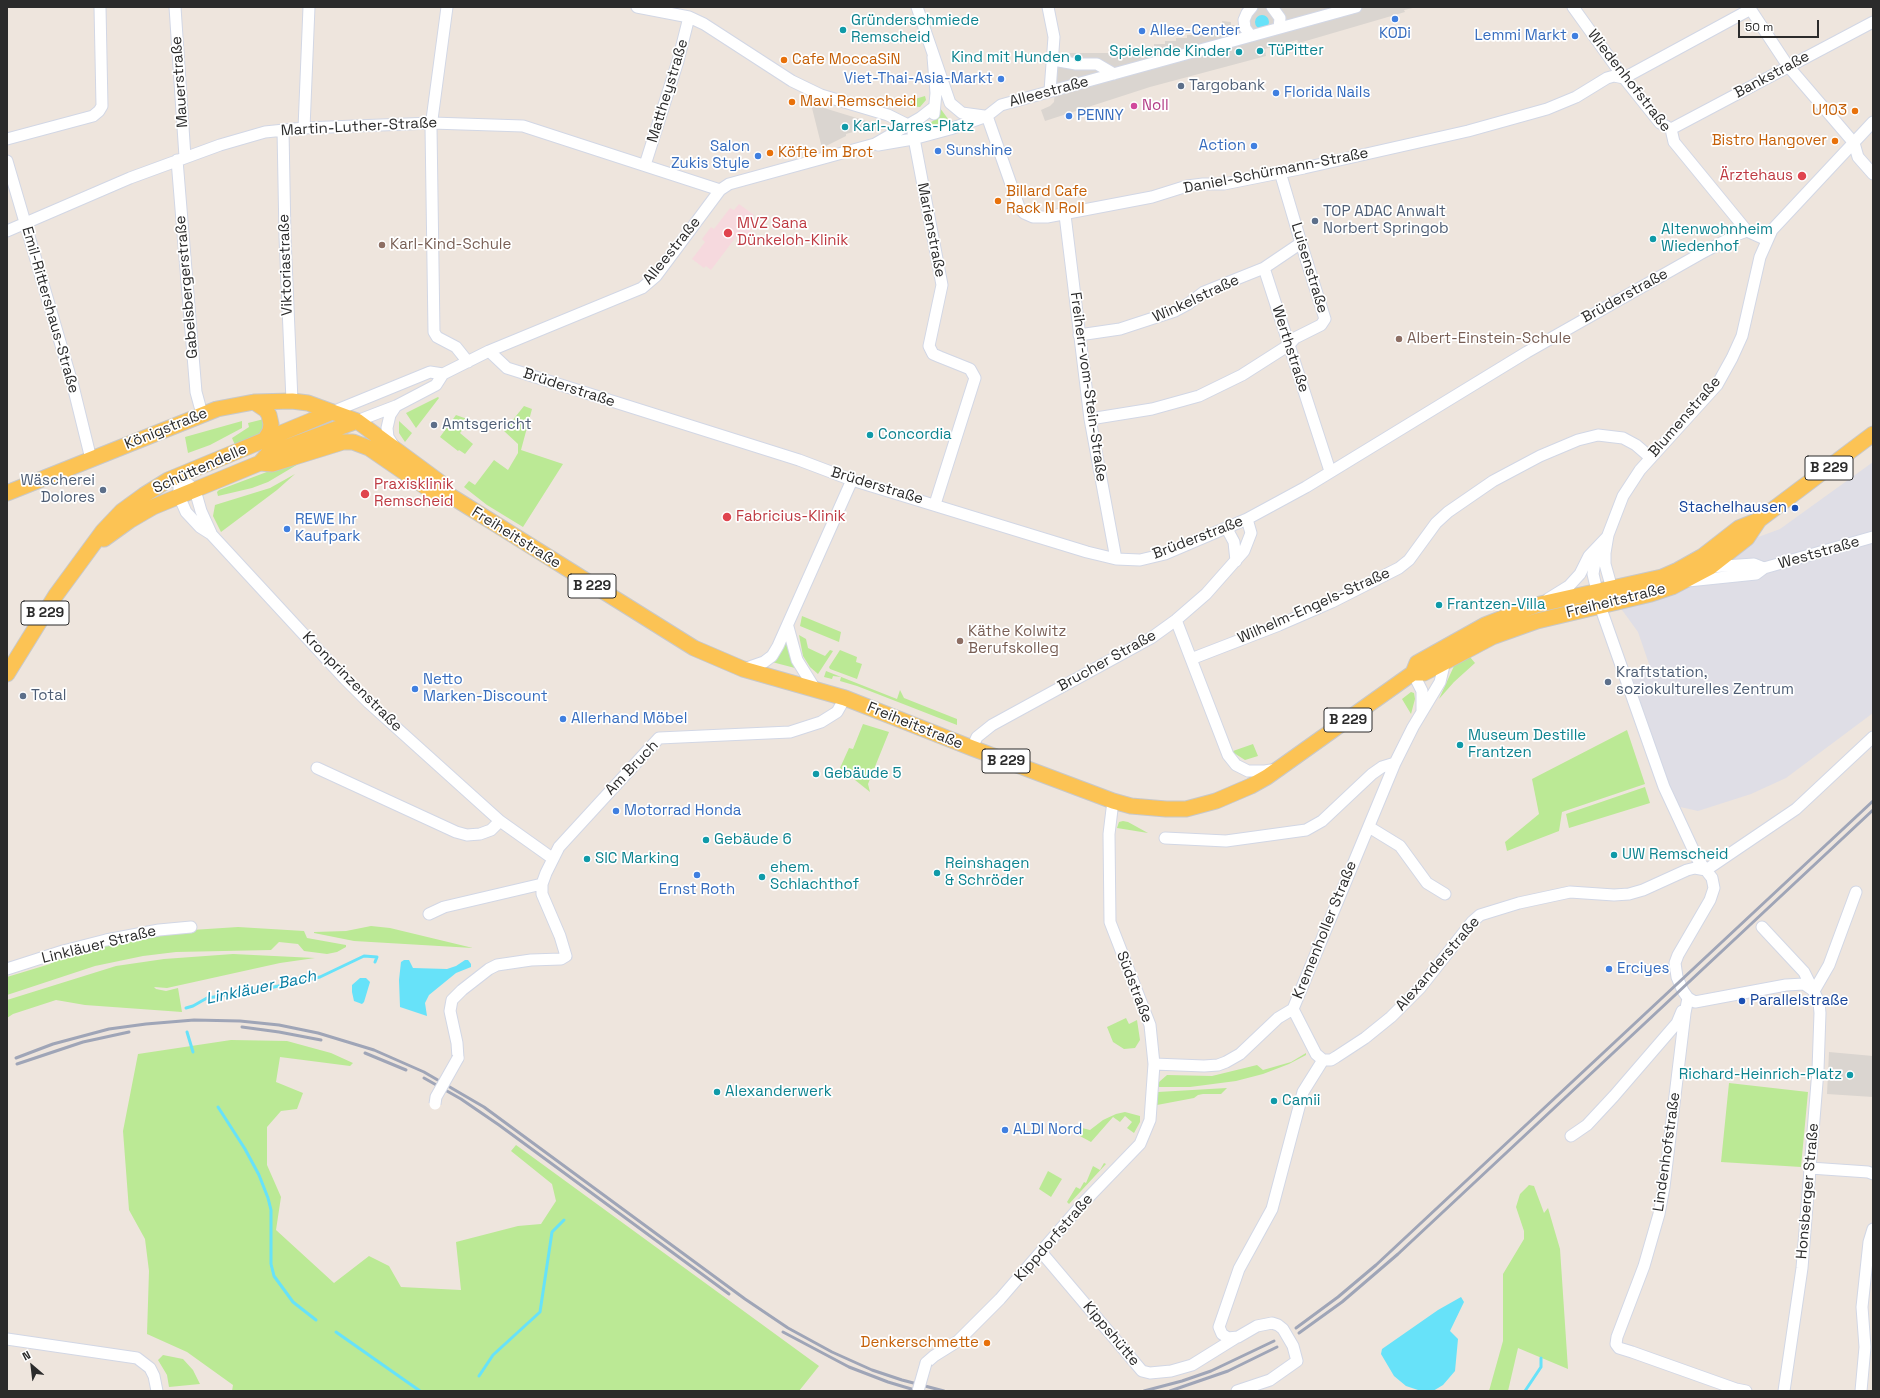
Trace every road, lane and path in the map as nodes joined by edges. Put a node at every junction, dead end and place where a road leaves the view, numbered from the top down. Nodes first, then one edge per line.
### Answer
1 (100, 7) edge
2 (175, 7) edge
3 (309, 7) edge
4 (447, 7) edge
5 (637, 7) edge
6 (917, 7) edge
7 (1048, 7) edge
8 (1272, 7) edge
9 (1356, 7) edge
10 (1573, 7) edge
11 (1249, 8) edge
12 (1750, 8) edge
13 (676, 10) edge
14 (689, 17) junction
15 (1873, 22) edge
16 (1279, 28) junction
17 (1251, 36) junction
18 (933, 57) junction
19 (1053, 60) junction
20 (1788, 66) junction
21 (1114, 74) junction
22 (1624, 78) junction
23 (1050, 91) junction
24 (934, 107) junction
25 (987, 116) junction
26 (1873, 122) edge
27 (432, 123) junction
28 (908, 125) junction
29 (304, 128) junction
30 (1671, 129) junction
31 (283, 130) junction
32 (7, 139) edge
33 (913, 139) junction
34 (1854, 143) junction
35 (875, 144) junction
36 (181, 159) junction
37 (7, 161) edge
38 (645, 165) junction
39 (1280, 172) junction
40 (1873, 174) edge
41 (720, 190) junction
42 (1064, 214) junction
43 (24, 224) junction
44 (7, 231) edge
45 (1747, 232) junction
46 (1767, 240) junction
47 (1301, 243) junction
48 (1264, 268) junction
49 (1079, 335) junction
50 (1289, 345) junction
51 (489, 351) junction
52 (468, 362) junction
53 (443, 374) junction
54 (292, 401) junction
55 (254, 402) junction
56 (396, 406) junction
57 (332, 412) junction
58 (202, 414) junction
59 (1090, 419) junction
60 (357, 421) junction
61 (336, 428) junction
62 (1873, 434) edge
63 (264, 441) junction
64 (353, 442) junction
65 (334, 444) joint
66 (396, 450) junction
67 (1651, 458) junction
68 (91, 459) junction
69 (260, 463) junction
70 (1330, 471) junction
71 (180, 476) junction
72 (852, 480) junction
73 (196, 490) junction
74 (7, 493) edge
75 (446, 493) junction
76 (179, 496) junction
77 (935, 504) junction
78 (1247, 519) junction
79 (1759, 520) junction
80 (1227, 529) junction
81 (211, 534) junction
82 (1608, 535) junction
83 (1873, 537) edge
84 (86, 553) junction
85 (1116, 559) junction
86 (1236, 561) junction
87 (1710, 567) junction
88 (1764, 568) junction
89 (1682, 576) junction
90 (1614, 595) junction
91 (1598, 598) junction
92 (1536, 605) junction
93 (1176, 620) junction
94 (788, 627) junction
95 (1191, 658) junction
96 (1445, 661) junction
97 (743, 669) junction
98 (1413, 673) junction
99 (7, 674) edge
100 (815, 689) junction
101 (845, 698) junction
102 (1422, 712) junction
103 (1873, 737) edge
104 (972, 748) junction
105 (1394, 763) junction
106 (1283, 767) junction
107 (317, 768) dead end
108 (1112, 801) junction
109 (500, 821) junction
110 (1369, 827) junction
111 (1165, 838) dead end
112 (552, 858) junction
113 (1706, 870) junction
114 (542, 884) junction
115 (1856, 892) dead end
116 (1445, 894) dead end
117 (429, 914) dead end
118 (191, 927) dead end
119 (1762, 927) dead end
120 (7, 969) edge
121 (1814, 991) junction
122 (1688, 998) junction
123 (1293, 1009) junction
124 (1323, 1060) junction
125 (1154, 1064) junction
126 (434, 1104) dead end
127 (1571, 1136) dead end
128 (1810, 1168) junction
129 (1871, 1172) edge
130 (1873, 1229) edge
131 (1042, 1253) junction
132 (1238, 1337) junction
133 (7, 1339) edge
134 (156, 1391) edge
135 (918, 1391) edge
136 (1237, 1391) edge
137 (1746, 1391) edge
138 (1784, 1391) edge
139 (1861, 1391) edge

1 - 32 street
2 - 36 street, Mauerstraße
3 - 29 street
4 - 27 street
5 - 13 street
6 - 18 street
7 - 19 street
8 - 16 street
9 - 16 street, Alleestraße
10 - 22 street, Wiedenhofstraße
11 - 17 street
12 - 20 street
12 - 22 street
13 - 14 street
14 - 28 street
14 - 38 street, Mattheystraße
15 - 20 street, Bankstraße
16 - 17 street, Alleestraße
17 - 21 street, Alleestraße
18 - 24 street
18 - 25 street
19 - 21 street, Alleestraße
19 - 23 street
20 - 30 street, Bankstraße
20 - 34 street
21 - 23 street, Alleestraße
22 - 30 street, Wiedenhofstraße
22 - 39 street, Daniel-Schürmann-Straße
23 - 25 street, Alleestraße
24 - 28 street, Alleestraße
24 - 33 street
25 - 33 street, Alleestraße
25 - 42 street, Daniel-Schürmann-Straße
26 - 34 street, Blumenstraße
27 - 29 street, Martin-Luther-Straße
27 - 38 street, Martin-Luther-Straße
27 - 52 street
28 - 35 street, Alleestraße
29 - 31 street, Martin-Luther-Straße
30 - 45 street, Wiedenhofstraße
31 - 36 street, Martin-Luther-Straße
31 - 54 street, Viktoriastraße
33 - 35 street, Alleestraße
33 - 77 street, Marienstraße
34 - 40 street
34 - 46 street, Blumenstraße
35 - 41 street, Alleestraße
36 - 43 street, Martin-Luther-Straße
36 - 58 street, Gabelsbergerstraße
37 - 43 street, Emil-Rittershaus-Straße
38 - 41 street, Martin-Luther-Straße
39 - 42 street, Daniel-Schürmann-Straße
39 - 47 street, Luisenstraße
41 - 51 street, Alleestraße
42 - 49 street, Freiherr-vom-Stein-Straße
43 - 44 street, Martin-Luther-Straße
43 - 68 street, Emil-Rittershaus-Straße
45 - 46 street, Wiedenhofstraße
45 - 70 street, Brüderstraße
46 - 67 street, Blumenstraße
47 - 48 street
47 - 50 street, Luisenstraße
48 - 49 street, Winkelstraße
48 - 50 street, Werthstraße
49 - 59 street, Freiherr-vom-Stein-Straße
50 - 59 street
50 - 70 street, Werthstraße
51 - 52 street, Alleestraße
51 - 72 street, Brüderstraße
52 - 53 street, Alleestraße
53 - 56 street, Alleestraße
53 - 57 street, Alleestraße
54 - 55 main road, Königstraße
54 - 57 main road, Königstraße
55 - 58 main road, Königstraße
55 - 63 main road
56 - 60 street, Alleestraße
56 - 66 street
57 - 60 main road, B 229
57 - 61 main road
57 - 63 main road, Schüttendelle / B 229
58 - 68 main road, Königstraße
59 - 85 street, Freiherr-vom-Stein-Straße
60 - 61 main road, B 229
60 - 66 main road, Freiheitstraße / B 229
61 - 64 main road, B 229
61 - 69 main road, Schüttendelle / B 229
62 - 79 main road, Freiheitstraße / B 229
63 - 71 main road, Schüttendelle / B 229
64 - 65 main road, Freiheitstraße / B 229
64 - 75 main road, Freiheitstraße / B 229
65 - 69 main road, Schüttendelle / B 229
66 - 75 main road, Freiheitstraße / B 229
67 - 82 street, Blumenstraße
67 - 95 street, Wilhelm-Engels-Straße
68 - 74 main road, Königstraße
69 - 73 main road, Schüttendelle / B 229
70 - 78 street, Brüderstraße
71 - 73 street
71 - 76 street, Kronprinzenstraße
71 - 84 main road, Schüttendelle / B 229
72 - 77 street, Brüderstraße
72 - 94 street
73 - 76 main road, Schüttendelle / B 229
73 - 81 street, Kronprinzenstraße
75 - 97 main road, Freiheitstraße / B 229
76 - 81 street, Kronprinzenstraße
76 - 84 main road, Schüttendelle / B 229
77 - 85 street, Brüderstraße
78 - 80 street, Brüderstraße
78 - 86 street, Brucher Straße
79 - 87 main road, Freiheitstraße / B 229
79 - 89 main road, Freiheitstraße / B 229
80 - 85 street, Brüderstraße
80 - 86 street
81 - 109 street, Kronprinzenstraße
82 - 90 street, Blumenstraße
82 - 91 street, Blumenstraße
82 - 92 street, Blumenstraße
83 - 88 street, Weststraße
84 - 99 main road, Schüttendelle / B 229
86 - 93 street, Brucher Straße
87 - 88 street, Weststraße
87 - 89 main road, Freiheitstraße / B 229
88 - 89 street, Weststraße
89 - 90 main road, Freiheitstraße / B 229
90 - 91 main road, Freiheitstraße / B 229
91 - 92 main road, Freiheitstraße / B 229
91 - 96 main road, Freiheitstraße / B 229
91 - 113 street
92 - 98 main road, Freiheitstraße / B 229
93 - 95 street
93 - 104 street, Brucher Straße
94 - 97 street
94 - 100 street
95 - 106 street
96 - 98 main road, Freiheitstraße / B 229
96 - 102 street, Kremenholler Straße
97 - 100 main road, Freiheitstraße / B 229
98 - 102 street
98 - 106 main road, Freiheitstraße / B 229
100 - 101 main road, Freiheitstraße / B 229
101 - 104 main road, Freiheitstraße / B 229
101 - 112 street, Am Bruch
102 - 105 street, Kremenholler Straße
103 - 113 street
104 - 108 main road, Freiheitstraße / B 229
105 - 110 street, Kremenholler Straße
105 - 111 street
106 - 108 main road, Freiheitstraße / B 229
107 - 109 street
108 - 125 street, Südstraße
109 - 112 street, Kronprinzenstraße
110 - 116 street
110 - 123 street, Kremenholler Straße
112 - 114 street, Am Bruch
113 - 122 street
113 - 124 street, Alexanderstraße
114 - 117 street
114 - 126 street, bridge
115 - 121 street
118 - 120 street, Linkläuer Straße
119 - 121 street, Honsberger Straße
121 - 122 street
121 - 128 street, Honsberger Straße
122 - 127 street
122 - 137 street, Lindenhofstraße
123 - 124 street, Kremenholler Straße
123 - 125 street
124 - 132 street
125 - 131 street, Kippdorfstraße
128 - 129 street
128 - 138 street, Honsberger Straße
130 - 139 street
131 - 132 street, Kippshütte
131 - 135 street, Kippdorfstraße, bridge
132 - 136 street
133 - 134 street

